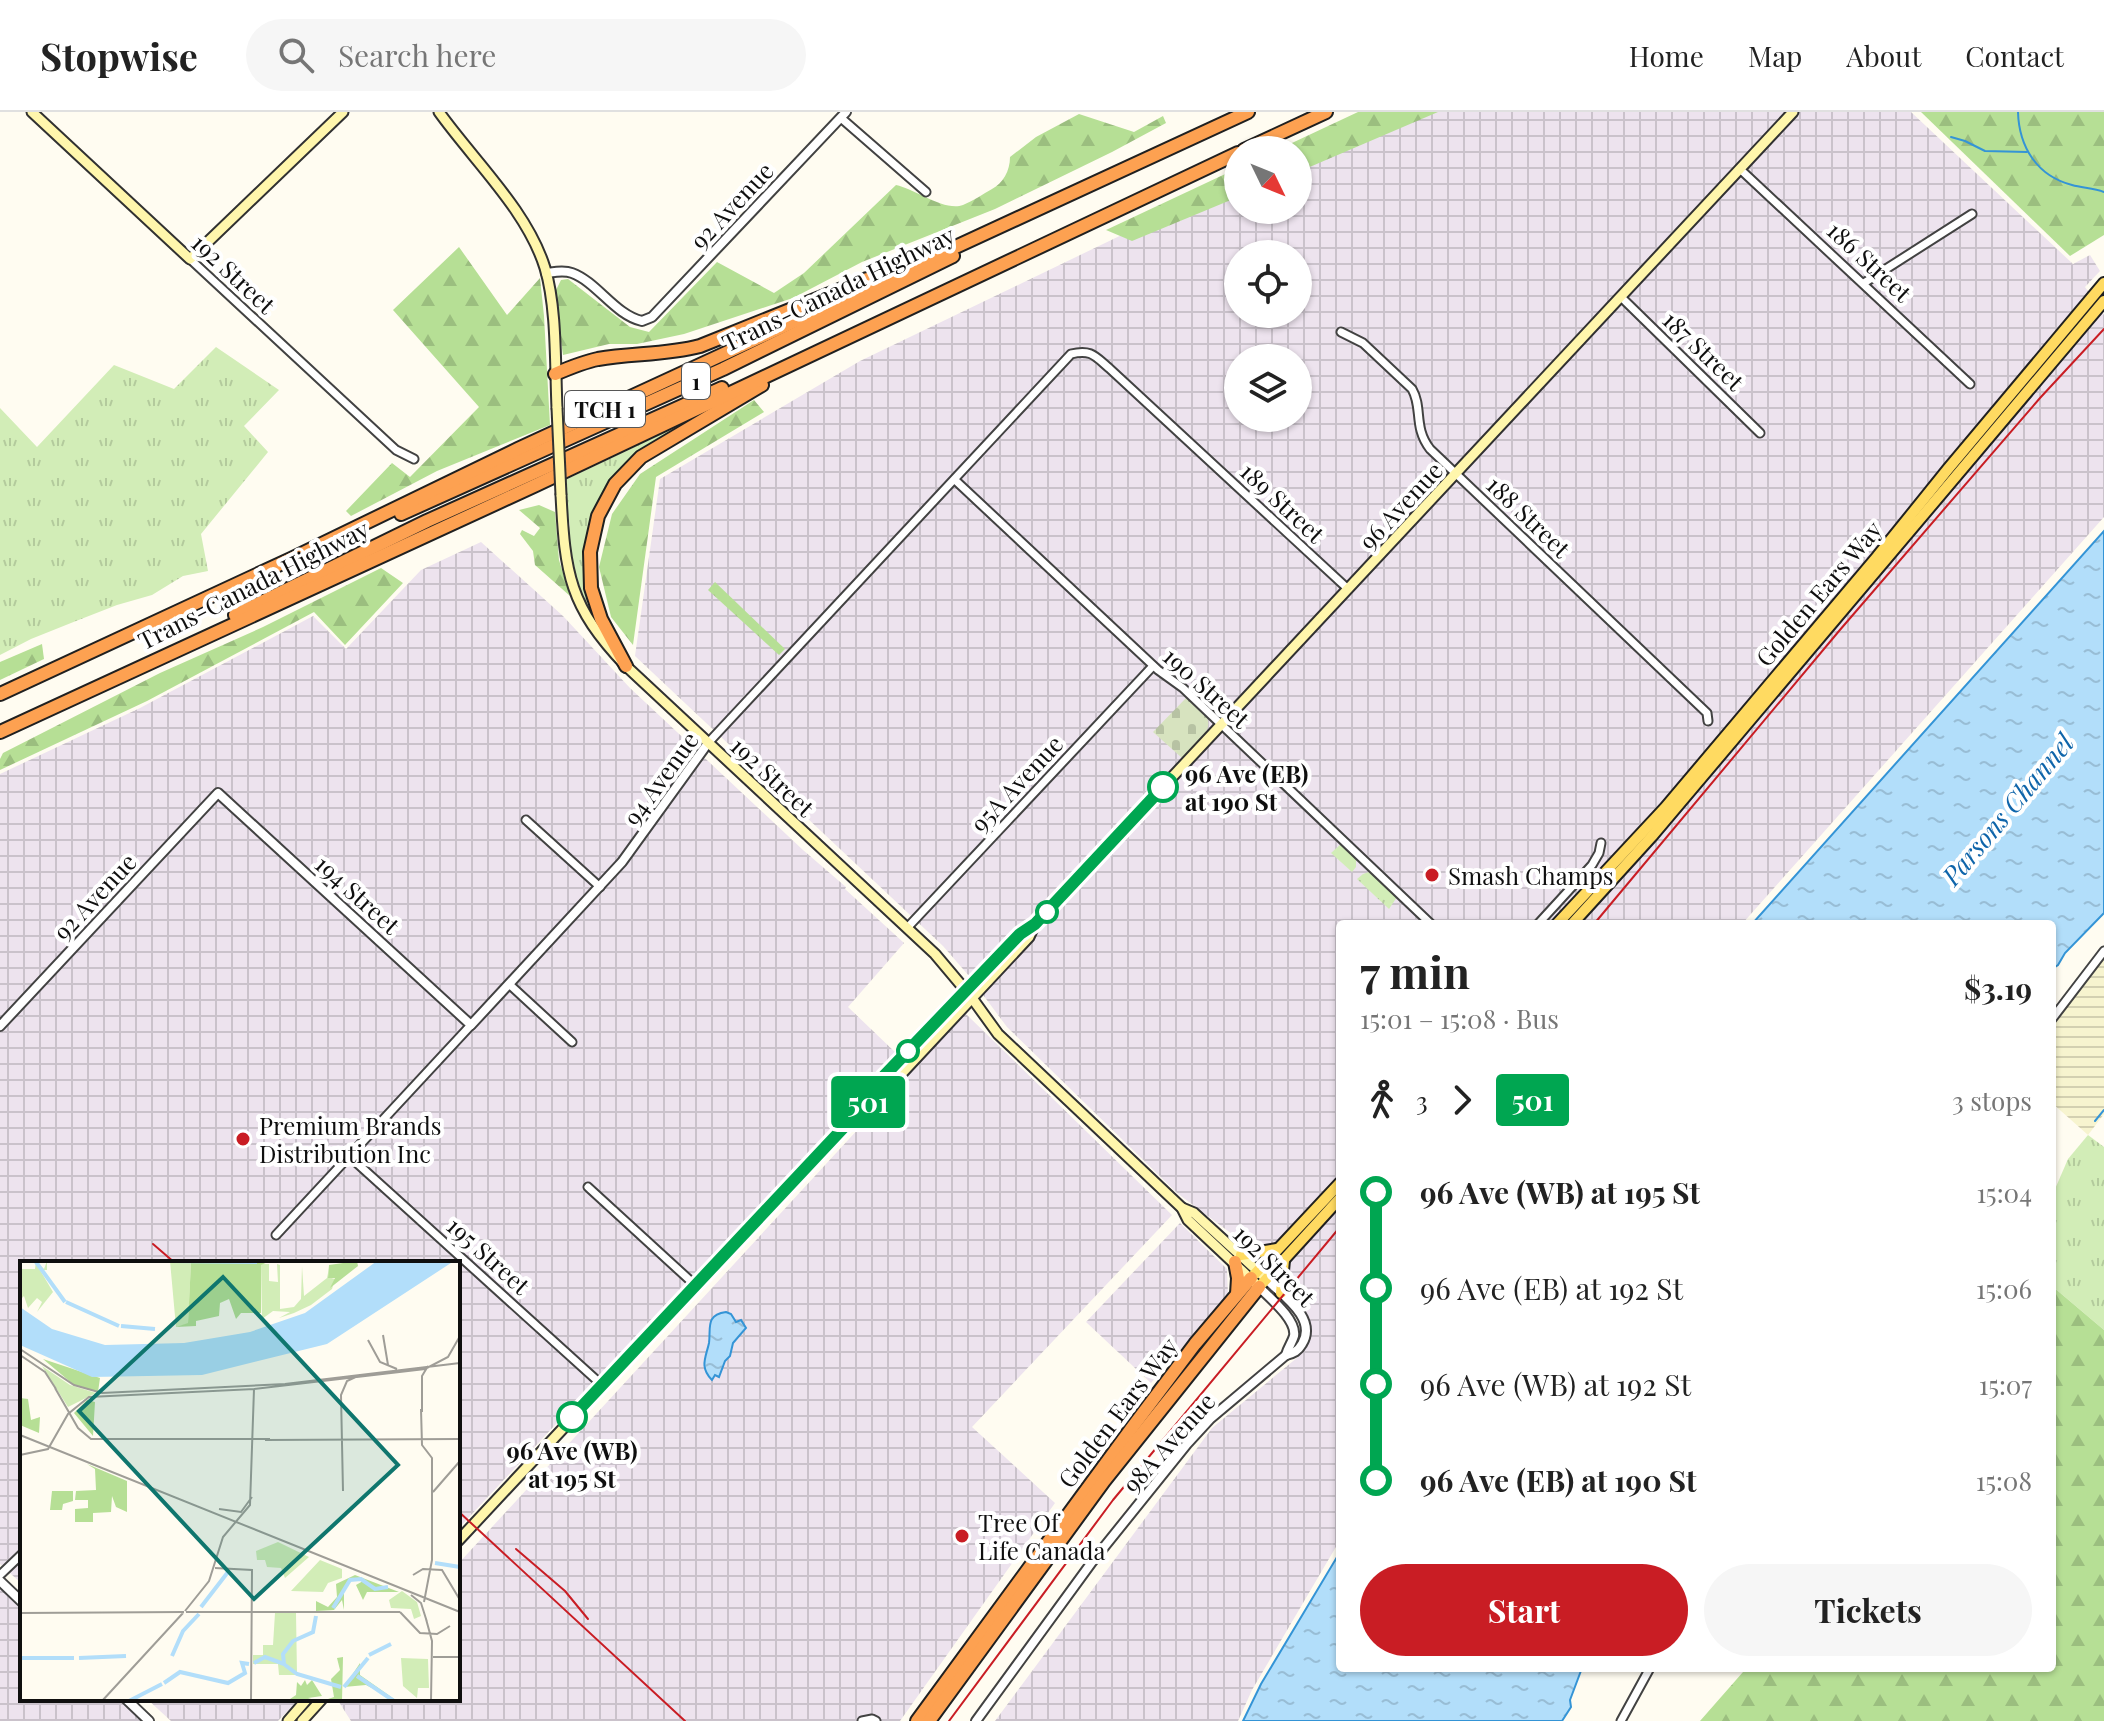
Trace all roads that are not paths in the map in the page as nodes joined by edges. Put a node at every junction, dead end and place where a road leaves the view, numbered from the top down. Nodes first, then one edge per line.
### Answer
1 (32, 112) edge
2 (343, 112) edge
3 (439, 112) edge
4 (1248, 112) edge
5 (1326, 112) edge
6 (1793, 112) edge
7 (844, 115) edge
8 (1274, 136) edge
9 (1224, 160) edge
10 (1741, 170) junction
11 (1093, 184) junction
12 (926, 192) dead end
13 (1972, 214) dead end
14 (190, 259) junction
15 (920, 262) junction
16 (546, 273) junction
17 (1864, 283) junction
18 (2104, 283) edge
19 (1621, 297) junction
20 (2104, 301) edge
21 (1341, 332) dead end
22 (826, 347) junction
23 (1083, 351) joint
24 (555, 374) junction
25 (1970, 384) dead end
26 (1760, 433) dead end
27 (414, 459) dead end
28 (1456, 474) junction
29 (955, 480) junction
30 (291, 559) junction
31 (1348, 589) junction
32 (626, 666) junction
33 (1153, 666) junction
34 (0, 694) edge
35 (1708, 721) dead end
36 (1221, 726) junction
37 (0, 732) edge
38 (708, 743) junction
39 (218, 793) joint
40 (526, 820) dead end
41 (1601, 843) dead end
42 (600, 887) junction
43 (1427, 920) edge
44 (1542, 920) edge
45 (1561, 920) edge
46 (1576, 920) edge
47 (907, 928) junction
48 (2104, 951) edge
49 (509, 984) junction
50 (969, 994) junction
51 (2056, 1014) edge
52 (471, 1025) junction
53 (0, 1026) edge
54 (572, 1042) dead end
55 (349, 1156) junction
56 (588, 1187) dead end
57 (1336, 1187) edge
58 (1336, 1202) edge
59 (276, 1235) dead end
60 (1277, 1249) junction
61 (1238, 1259) junction
62 (1284, 1260) junction
63 (1259, 1279) junction
64 (695, 1285) junction
65 (1281, 1293) junction
66 (1237, 1294) junction
67 (1286, 1355) junction
68 (602, 1385) junction
69 (460, 1539) edge
70 (20, 1556) edge
71 (0, 1575) edge
72 (0, 1581) edge
73 (20, 1600) edge
74 (1648, 1672) edge
75 (128, 1701) edge
76 (305, 1701) edge
77 (320, 1701) edge
78 (149, 1721) edge
79 (288, 1721) edge
80 (302, 1721) edge
81 (862, 1721) edge
82 (876, 1721) edge
83 (917, 1721) edge
84 (929, 1721) edge
85 (976, 1721) edge
86 (1621, 1721) edge

1 - 14 main road, 192 Street
2 - 14 main road
3 - 16 main road, 192 Street
4 - 11 highway, Trans-Canada Highway / TCH 1
5 - 8 highway
6 - 10 main road, 96 Avenue
7 - 12 street
7 - 16 street, 92 Avenue
9 - 22 highway, Trans-Canada Highway / TCH 1
10 - 17 street, 186 Street
10 - 19 main road, 96 Avenue
11 - 15 highway, Trans-Canada Highway / TCH 1
11 - 30 highway, Trans-Canada Highway / 1
13 - 17 street
14 - 27 street, 192 Street
15 - 24 highway
15 - 30 highway, Trans-Canada Highway / TCH 1
16 - 24 main road, 192 Street
17 - 25 street, 186 Street
18 - 45 main road, Golden Ears Way
19 - 26 street, 187 Street
19 - 28 main road, 96 Avenue
20 - 46 main road, Golden Ears Way
21 - 28 street, 188 Street
22 - 32 highway
22 - 37 highway, Trans-Canada Highway / TCH 1
23 - 29 street, 94 Avenue
23 - 31 street, 189 Street
24 - 32 main road, 192 Street, bridge
28 - 31 main road, 96 Avenue
28 - 35 street, 188 Street
29 - 33 street, 190 Street
29 - 38 street, 94 Avenue
30 - 34 highway, Trans-Canada Highway / TCH 1
31 - 36 main road, 96 Avenue
32 - 38 main road, 192 Street
33 - 36 street, 190 Street
33 - 47 street, 95A Avenue
36 - 43 street, 190 Street
36 - 50 main road, 96 Avenue
38 - 42 street, 94 Avenue
38 - 47 main road, 192 Street
39 - 52 street, 194 Street
39 - 53 street, 92 Avenue
40 - 42 street
41 - 44 street
42 - 49 street, 94 Avenue
47 - 50 main road, 192 Street
48 - 51 street
49 - 52 street, 94 Avenue
49 - 54 street
50 - 61 main road, 192 Street
50 - 64 main road, 96 Avenue
52 - 55 street, 94 Avenue
55 - 59 street, 94 Avenue
55 - 68 street, 195 Street
56 - 64 street
57 - 60 main road, Golden Ears Way
58 - 62 main road, Golden Ears Way
60 - 61 main road
60 - 63 main road, Golden Ears Way
61 - 63 main road, 192 Street
61 - 66 highway
62 - 63 main road, Golden Ears Way
62 - 65 main road
63 - 65 street, 192 Street
63 - 66 highway, Golden Ears Way
63 - 67 street, 192 Street
63 - 84 highway, Golden Ears Way
64 - 68 main road, 96 Avenue
65 - 67 street, 192 Street
66 - 83 highway, Golden Ears Way
67 - 85 street, 98A Avenue
68 - 69 main road, 96 Avenue
70 - 71 street
72 - 73 street
74 - 86 street
75 - 78 street
76 - 79 main road
77 - 80 main road
81 - 82 street

